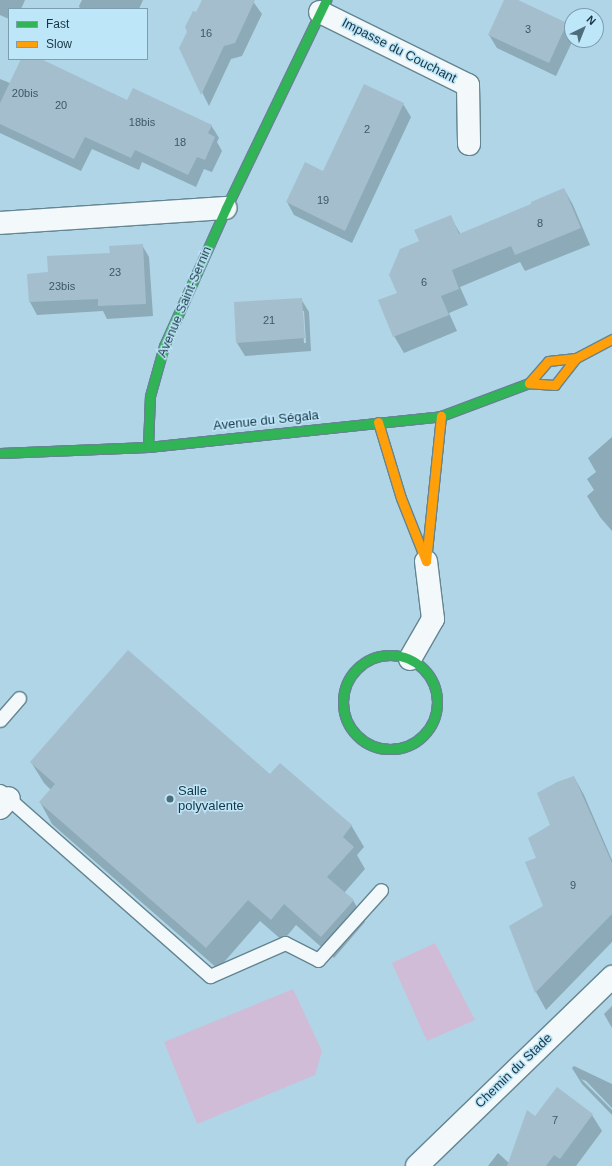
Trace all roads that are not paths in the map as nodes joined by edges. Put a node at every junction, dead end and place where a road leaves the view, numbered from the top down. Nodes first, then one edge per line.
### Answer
1 (323, 6) edge
2 (469, 144) dead end
3 (226, 208) junction
4 (0, 223) edge
5 (612, 339) edge
6 (576, 358) junction
7 (529, 383) junction
8 (441, 416) junction
9 (378, 422) junction
10 (148, 447) junction
11 (0, 453) edge
12 (426, 560) junction
13 (410, 659) junction
14 (18, 698) dead end
15 (0, 720) edge
16 (3, 799) edge
17 (381, 890) dead end
18 (612, 977) edge
19 (416, 1166) edge

1 - 2 street, Impasse du Couchant
1 - 3 street, Avenue Saint-Sernin
3 - 4 street
3 - 10 street, Avenue Saint-Sernin
5 - 6 street, Avenue du Ségala
6 - 7 street, Avenue du Ségala
6 - 7 street, Avenue du Ségala
7 - 8 street, Avenue du Ségala
8 - 9 street, Avenue du Ségala
8 - 12 street
9 - 10 street, Avenue du Ségala
9 - 12 street
10 - 11 street, Avenue du Ségala
12 - 13 street
13 - 13 street
14 - 15 lane
16 - 17 lane
18 - 19 street, Chemin du Stade

